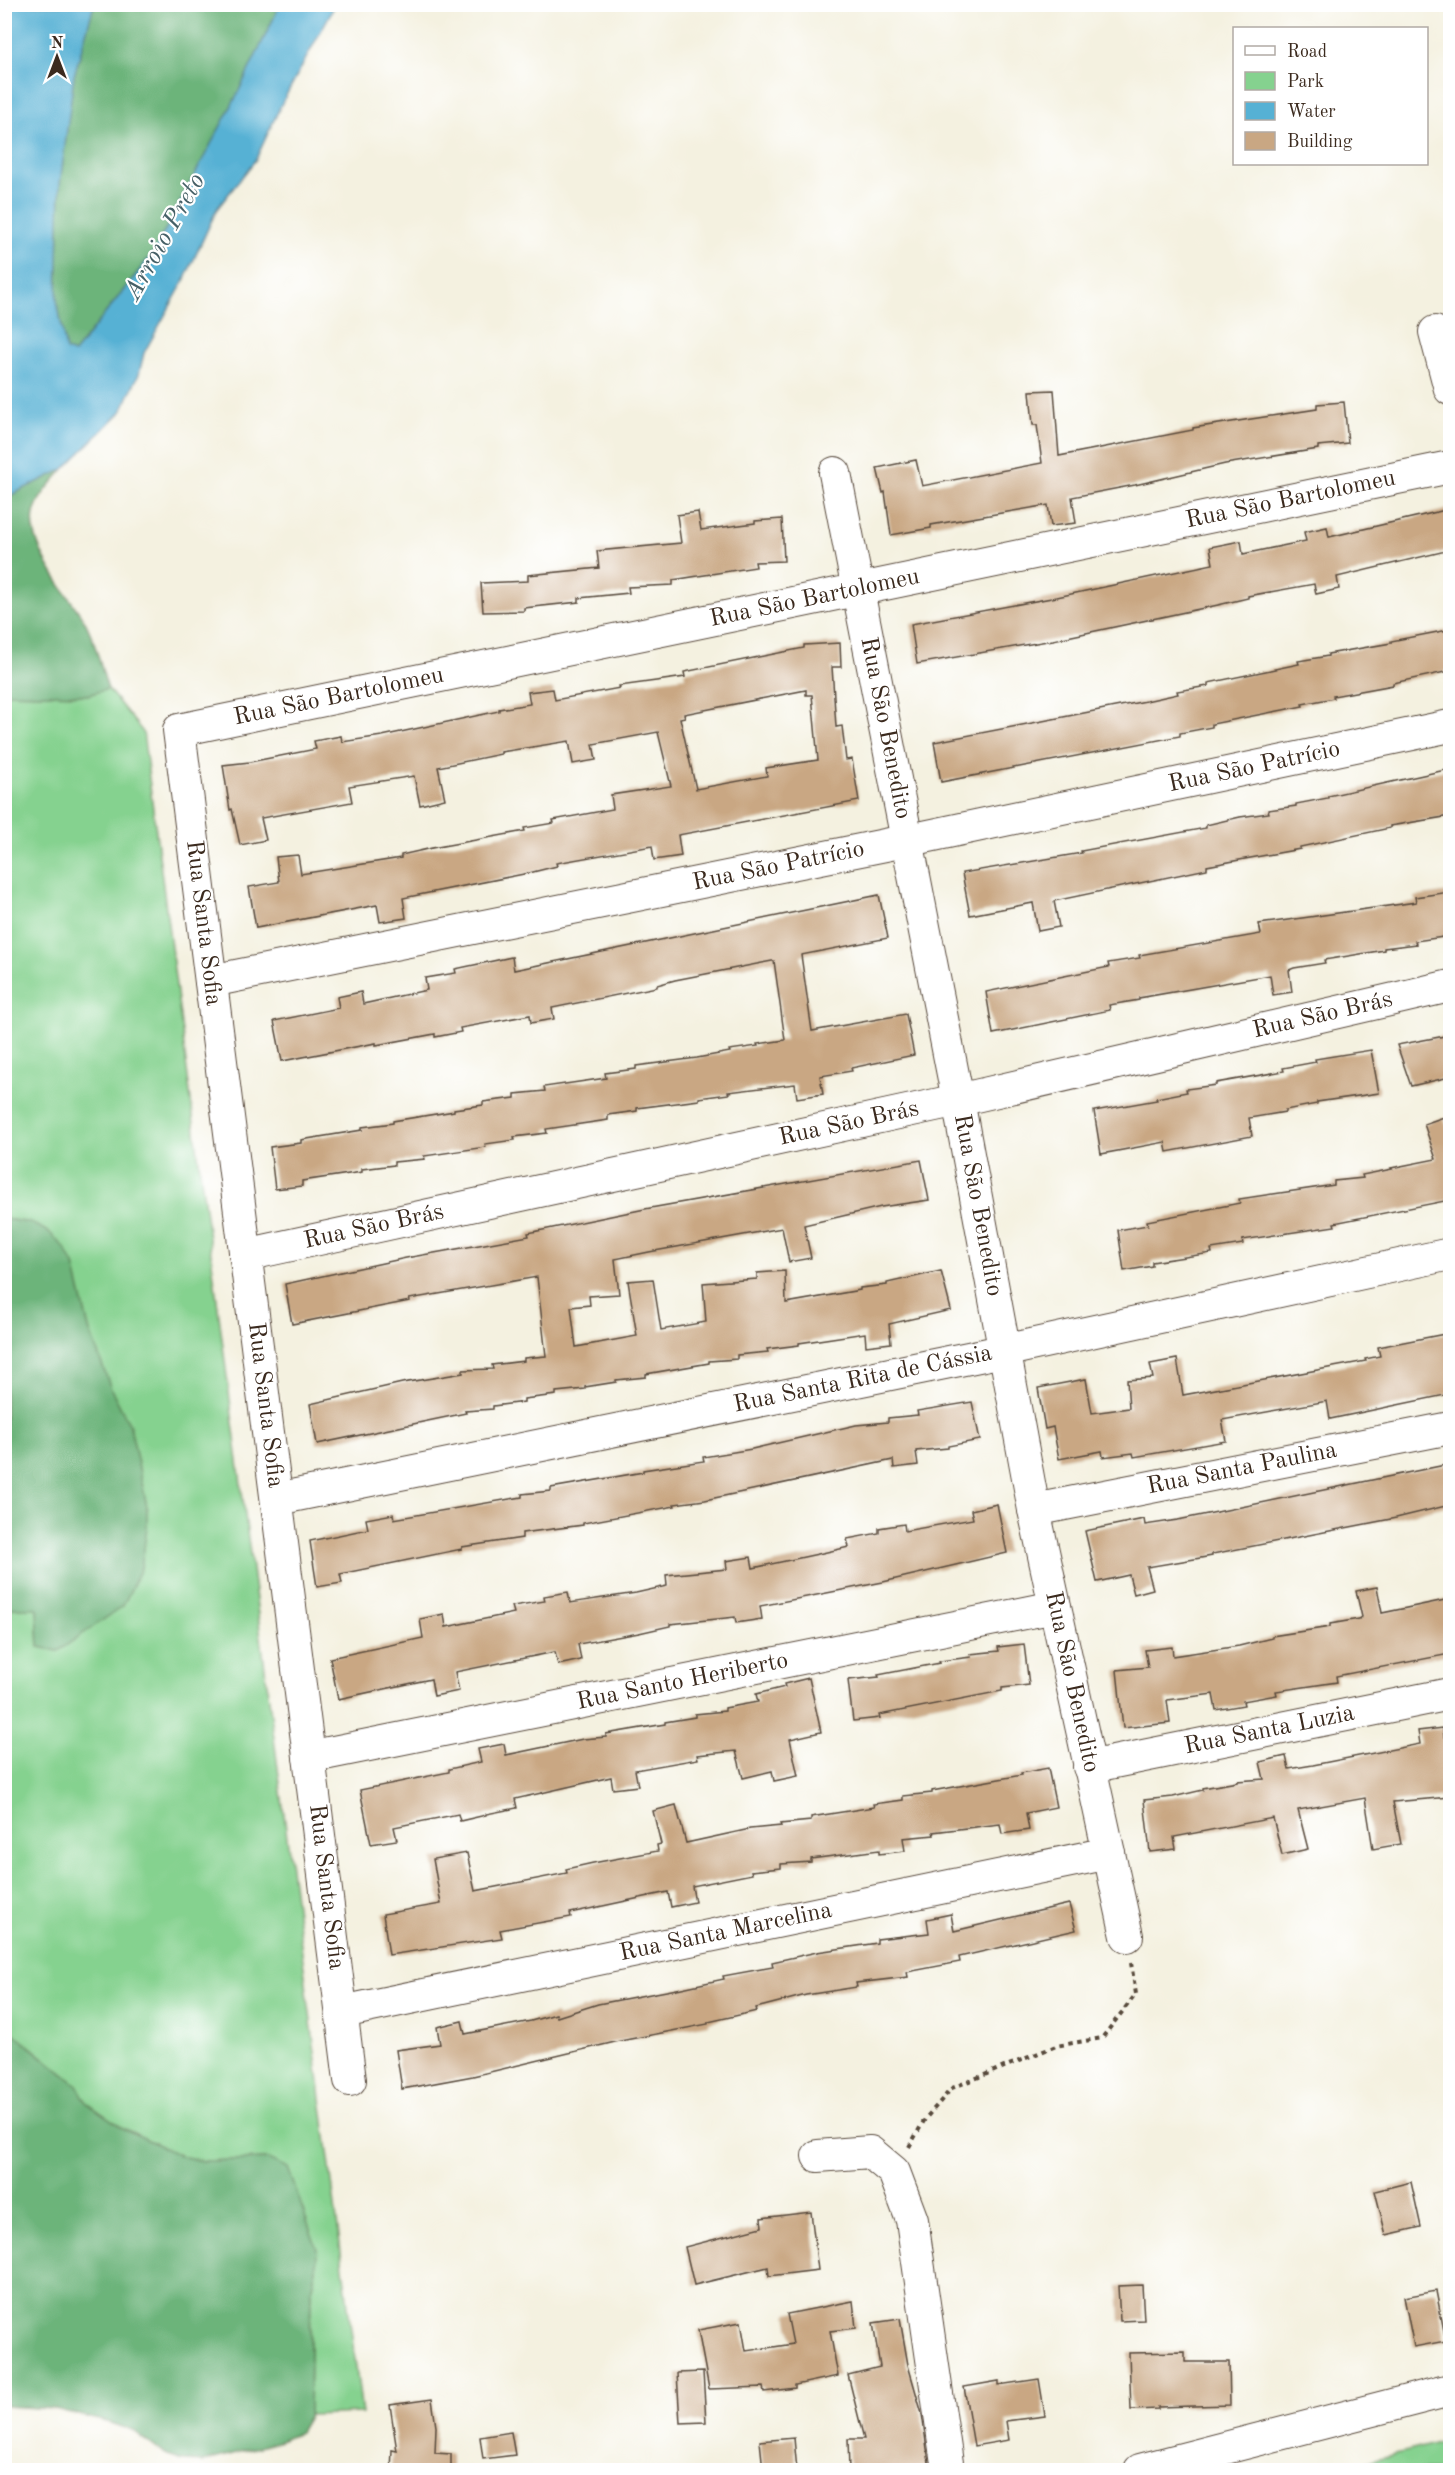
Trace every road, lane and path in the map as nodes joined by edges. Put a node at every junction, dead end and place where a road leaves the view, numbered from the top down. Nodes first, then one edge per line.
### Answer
1 (1435, 332) dead end
2 (1450, 389) edge
3 (1450, 467) edge
4 (835, 473) dead end
5 (857, 591) junction
6 (1450, 726) edge
7 (179, 730) joint
8 (905, 841) junction
9 (211, 981) junction
10 (1450, 986) edge
11 (958, 1100) junction
12 (1450, 1254) edge
13 (246, 1255) junction
14 (1003, 1351) junction
15 (1450, 1428) edge
16 (277, 1499) junction
17 (1034, 1510) junction
18 (1055, 1606) junction
19 (1450, 1694) edge
20 (309, 1757) junction
21 (1089, 1767) junction
22 (1109, 1853) junction
23 (1127, 1936) joint
24 (342, 2012) junction
25 (350, 2080) dead end
26 (818, 2156) dead end
27 (894, 2172) junction
28 (1450, 2390) edge
29 (948, 2470) edge
30 (1140, 2470) edge

1 - 2 street
3 - 5 street, Rua São Bartolomeu
4 - 5 street, Rua São Benedito
5 - 7 street, Rua São Bartolomeu
5 - 8 street, Rua São Benedito
6 - 8 street, Rua São Patrício
7 - 9 street, Rua Santa Sofia
8 - 9 street, Rua São Patrício
8 - 11 street, Rua São Benedito
9 - 13 street, Rua Santa Sofia
10 - 11 street, Rua São Brás
11 - 13 street, Rua São Brás
11 - 14 street, Rua São Benedito
12 - 14 street, Rua Santa Rita de Cássia
13 - 16 street, Rua Santa Sofia
14 - 16 street, Rua Santa Rita de Cássia
14 - 17 street, Rua São Benedito
15 - 17 street, Rua Santa Paulina
16 - 20 street, Rua Santa Sofia
17 - 18 street, Rua São Benedito
18 - 20 street, Rua Santo Heriberto
18 - 21 street, Rua São Benedito
19 - 21 street, Rua Santa Luzia
20 - 24 street, Rua Santa Sofia
21 - 22 street, Rua São Benedito
22 - 23 street, Rua São Benedito
22 - 24 street, Rua Santa Marcelina
23 - 27 path
24 - 25 street, Rua Santa Sofia
26 - 27 street
27 - 29 street
28 - 30 street

